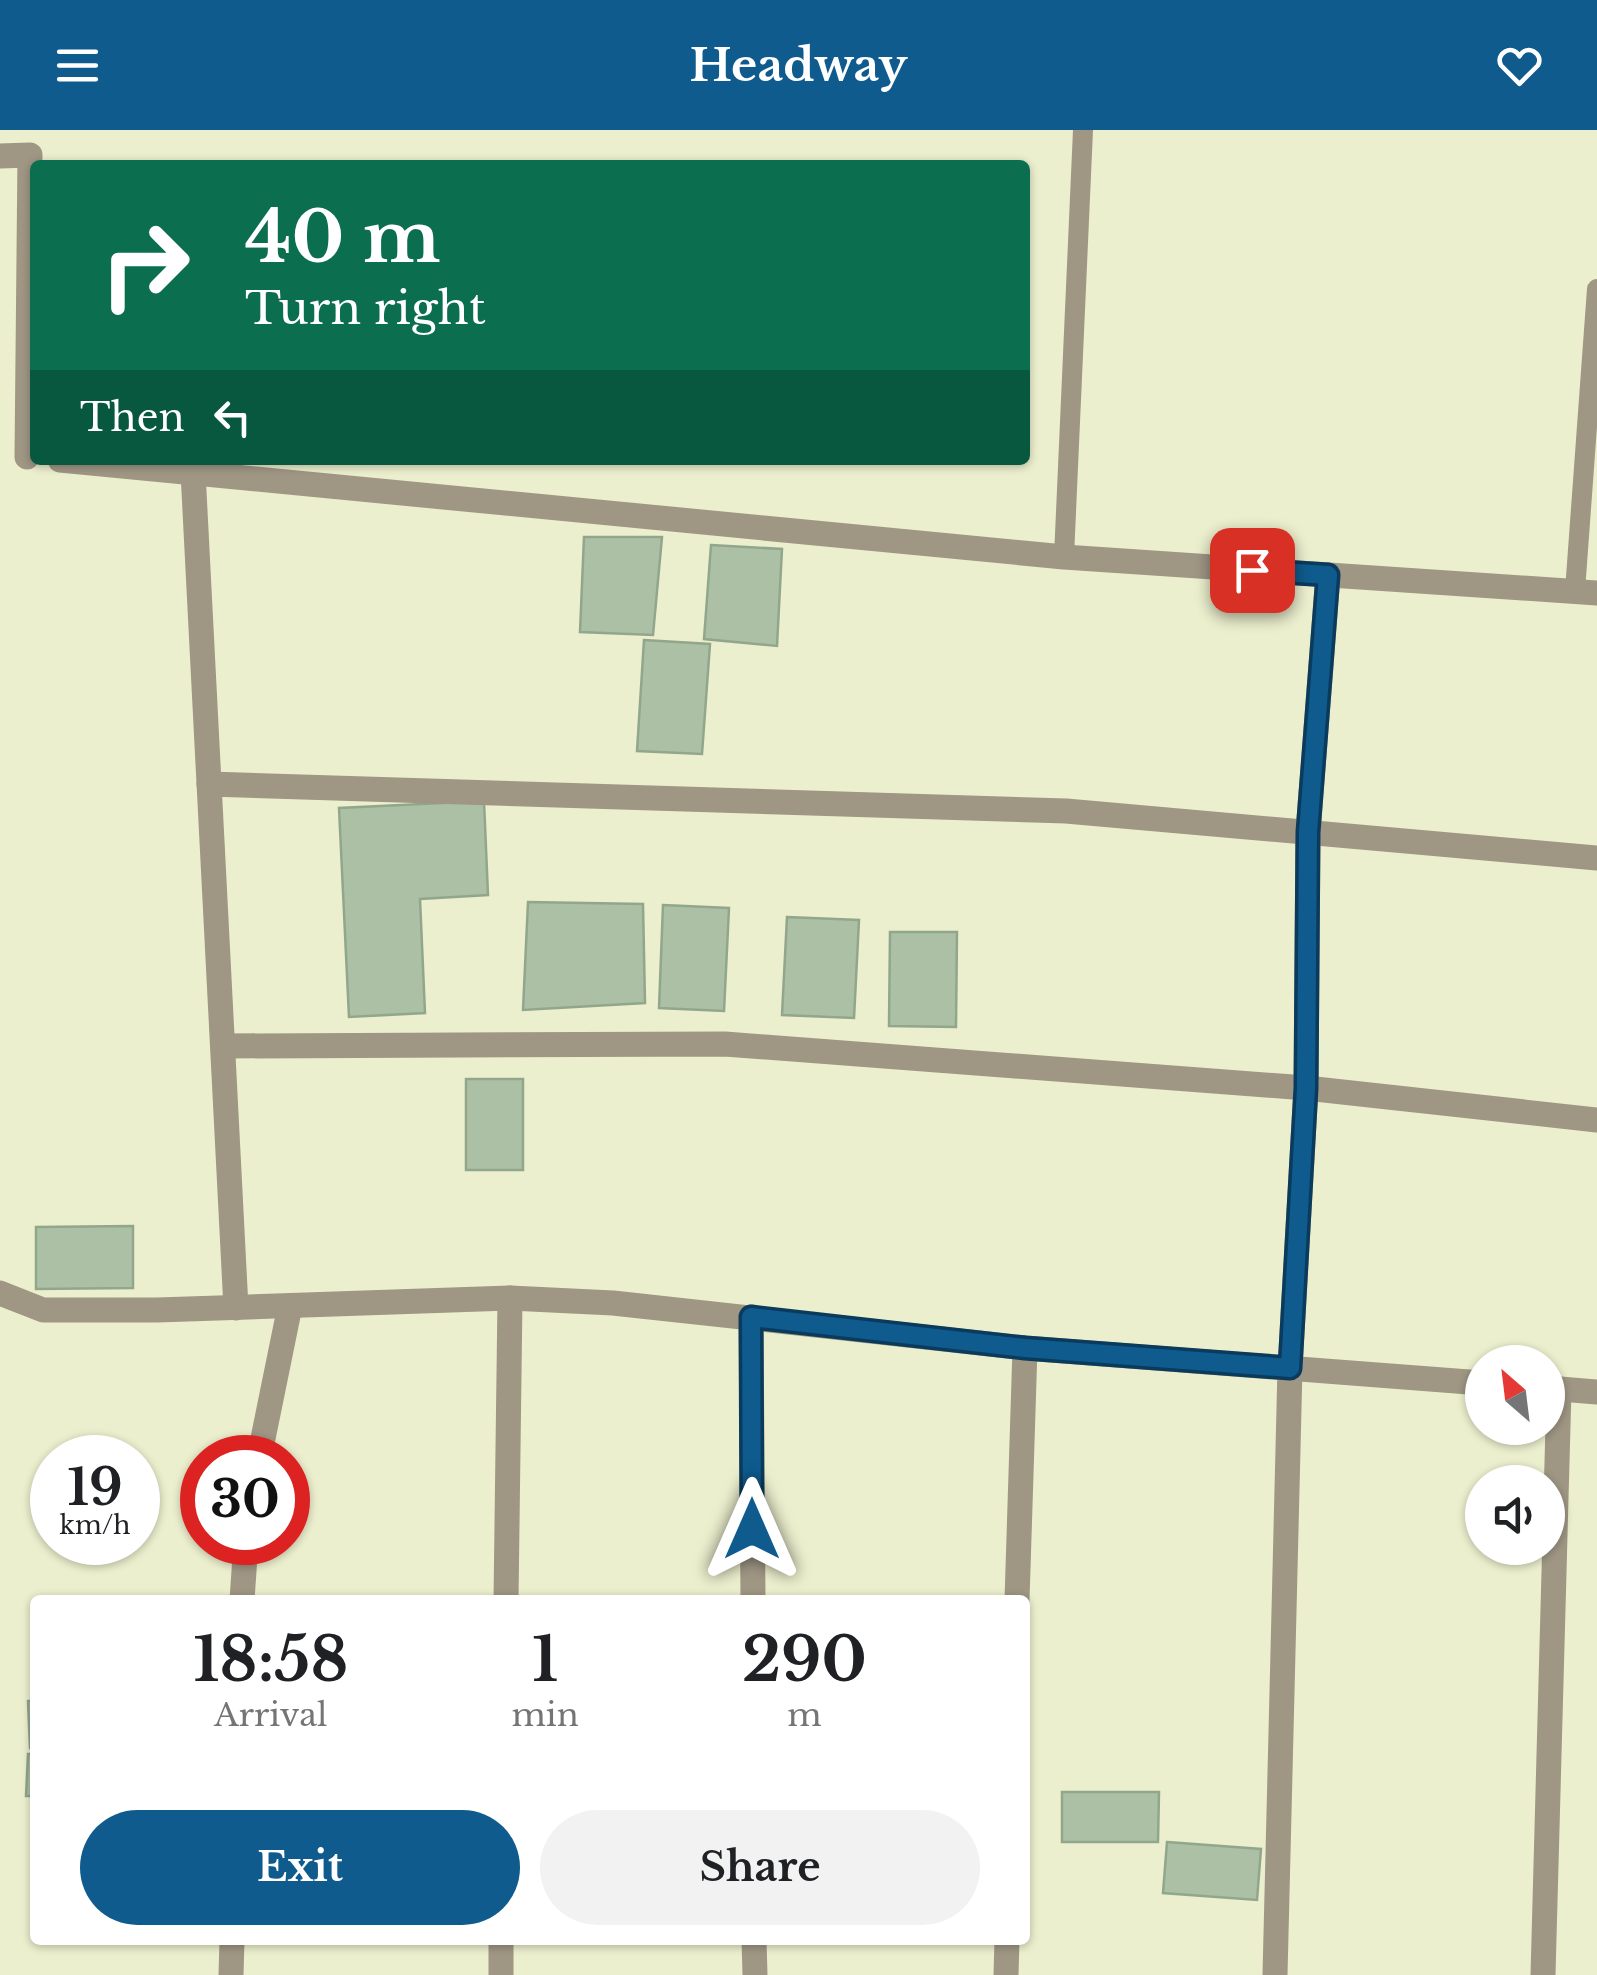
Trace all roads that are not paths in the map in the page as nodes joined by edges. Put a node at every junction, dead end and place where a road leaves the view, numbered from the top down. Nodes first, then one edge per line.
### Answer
1 (1083, 130) edge
2 (0, 156) edge
3 (30, 160) edge
4 (1597, 289) edge
5 (30, 457) edge
6 (0, 458) edge
7 (115, 465) edge
8 (193, 472) junction
9 (1064, 557) junction
10 (1328, 575) junction
11 (1586, 592) edge
12 (209, 784) junction
13 (1308, 832) junction
14 (1597, 858) edge
15 (223, 1046) junction
16 (1306, 1088) junction
17 (1597, 1120) edge
18 (0, 1294) edge
19 (510, 1298) junction
20 (290, 1306) junction
21 (236, 1308) junction
22 (751, 1317) junction
23 (1025, 1348) junction
24 (1290, 1368) junction
25 (1465, 1382) edge
26 (1565, 1390) edge
27 (1597, 1392) edge
28 (264, 1435) edge
29 (1552, 1445) edge
30 (244, 1565) edge
31 (242, 1595) edge
32 (506, 1595) edge
33 (752, 1595) edge
34 (1017, 1595) edge
35 (232, 1945) edge
36 (501, 1945) edge
37 (754, 1945) edge
38 (1007, 1945) edge
39 (231, 1975) edge
40 (501, 1975) edge
41 (754, 1975) edge
42 (1006, 1975) edge
43 (1275, 1975) edge
44 (1543, 1975) edge

1 - 9 lane
2 - 3 street
4 - 11 lane
5 - 6 street
7 - 8 street
8 - 9 street
8 - 12 street
9 - 10 street
10 - 11 street
10 - 13 street
12 - 13 street
12 - 15 street
13 - 14 street
13 - 16 street
15 - 16 street
15 - 21 street
16 - 17 street
16 - 24 street
18 - 21 street
19 - 20 street
19 - 22 street
19 - 32 street
20 - 21 street
20 - 28 street
22 - 23 street
22 - 33 street
23 - 24 street
23 - 34 street
24 - 25 street
24 - 43 street
26 - 27 street
29 - 44 street
30 - 31 street
35 - 39 street
36 - 40 street
37 - 41 street
38 - 42 street

